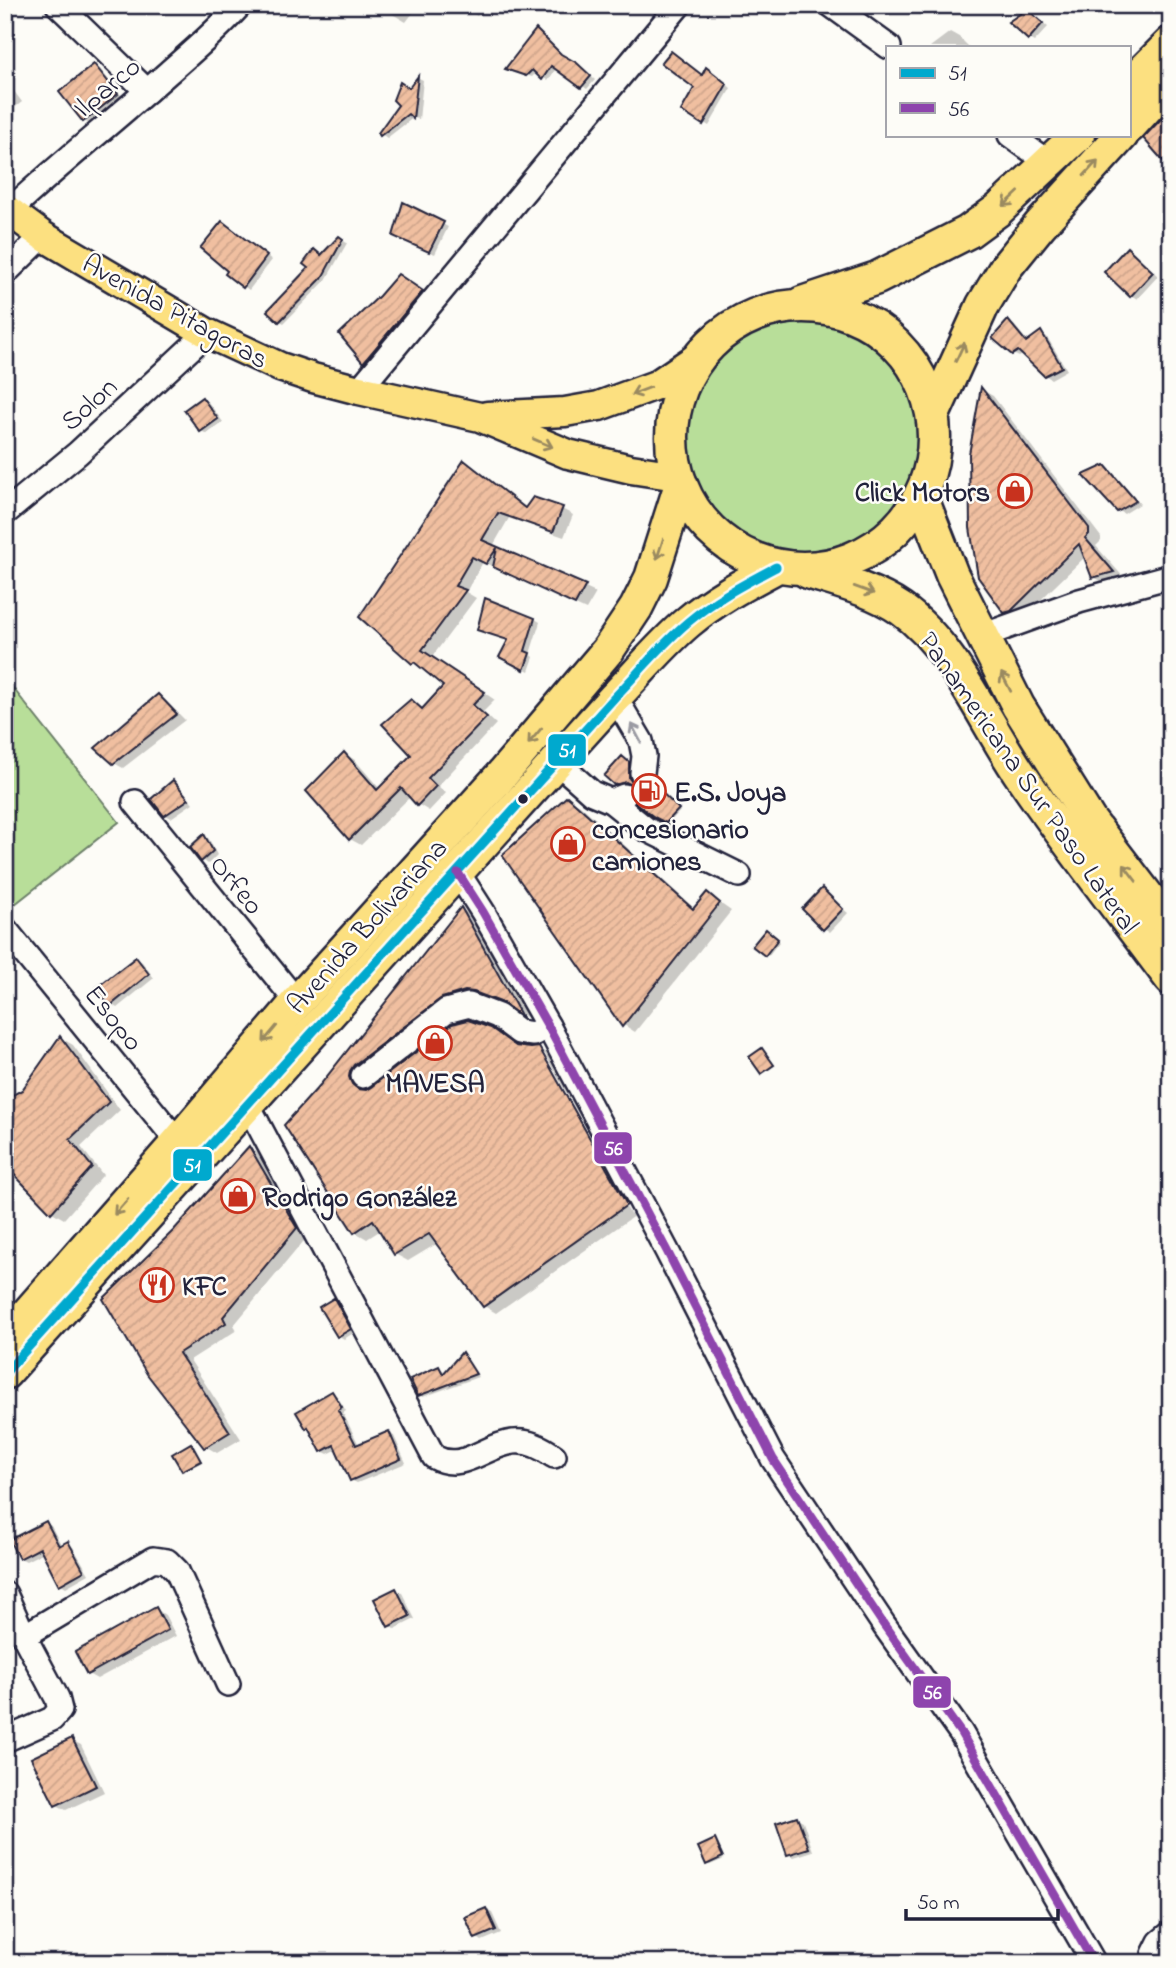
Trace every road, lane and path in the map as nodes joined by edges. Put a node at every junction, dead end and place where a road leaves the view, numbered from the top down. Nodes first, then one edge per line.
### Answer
1 (58, 5) edge
2 (240, 5) edge
3 (679, 5) edge
4 (831, 5) edge
5 (1171, 43) edge
6 (888, 46) edge
7 (1171, 80) edge
8 (1130, 84) edge
9 (147, 92) junction
10 (1130, 126) edge
11 (1011, 136) edge
12 (1077, 136) edge
13 (1121, 136) edge
14 (1049, 163) junction
15 (7, 210) edge
16 (43, 236) junction
17 (5, 273) edge
18 (795, 305) junction
19 (207, 333) junction
20 (699, 356) junction
21 (359, 390) junction
22 (933, 415) junction
23 (480, 416) junction
24 (679, 480) junction
25 (921, 496) junction
26 (5, 513) edge
27 (788, 568) junction
28 (1171, 576) edge
29 (982, 636) junction
30 (615, 697) junction
31 (557, 762) junction
32 (642, 773) dead end
33 (135, 802) dead end
34 (458, 873) junction
35 (739, 875) dead end
36 (1171, 927) edge
37 (5, 929) edge
38 (1171, 979) edge
39 (297, 1002) junction
40 (548, 1026) junction
41 (363, 1076) dead end
42 (248, 1105) junction
43 (178, 1142) junction
44 (5, 1339) edge
45 (5, 1373) edge
46 (554, 1456) dead end
47 (5, 1594) edge
48 (23, 1636) junction
49 (228, 1684) dead end
50 (5, 1740) edge
51 (1171, 1933) edge
52 (1094, 1963) edge
53 (1157, 1963) edge

1 - 9 street
2 - 9 street, Ilparco
3 - 21 street
4 - 6 street
5 - 8 highway
7 - 10 highway
9 - 15 street, Ilparco
11 - 14 street
12 - 14 highway
22 -> 13 highway
14 -> 18 highway
15 - 16 main road, Avenida Pitagoras
16 - 17 street
16 - 19 main road, Avenida Pitagoras
18 - 20 highway
18 - 22 highway
19 - 21 main road, Avenida Pitagoras
19 - 26 street, Solon
20 -> 23 main road, Avenida Pitagoras
20 - 24 highway
21 - 23 main road, Avenida Pitagoras
22 - 25 highway
23 -> 24 main road, Avenida Pitagoras
24 - 27 highway, Panamericana Sur Paso Lateral
24 -> 39 highway, Avenida Bolivariana
25 - 27 highway
25 - 29 highway
27 - 30 highway, Avenida Bolivariana
27 -> 38 highway, Panamericana Sur Paso Lateral
28 - 29 street
36 -> 29 highway
30 - 31 highway, Avenida Bolivariana
32 -> 30 street
31 - 34 highway, Avenida Bolivariana
31 - 35 street
33 - 39 street, Orfeo
34 - 40 street
34 - 42 highway, Avenida Bolivariana
37 - 43 street, Esopo
39 -> 43 highway, Avenida Bolivariana
40 - 41 street
40 - 52 street
42 - 45 highway, Avenida Bolivariana
42 - 46 street
43 -> 44 highway, Avenida Bolivariana
47 - 48 street
48 - 49 street
48 - 50 street
51 - 53 street

